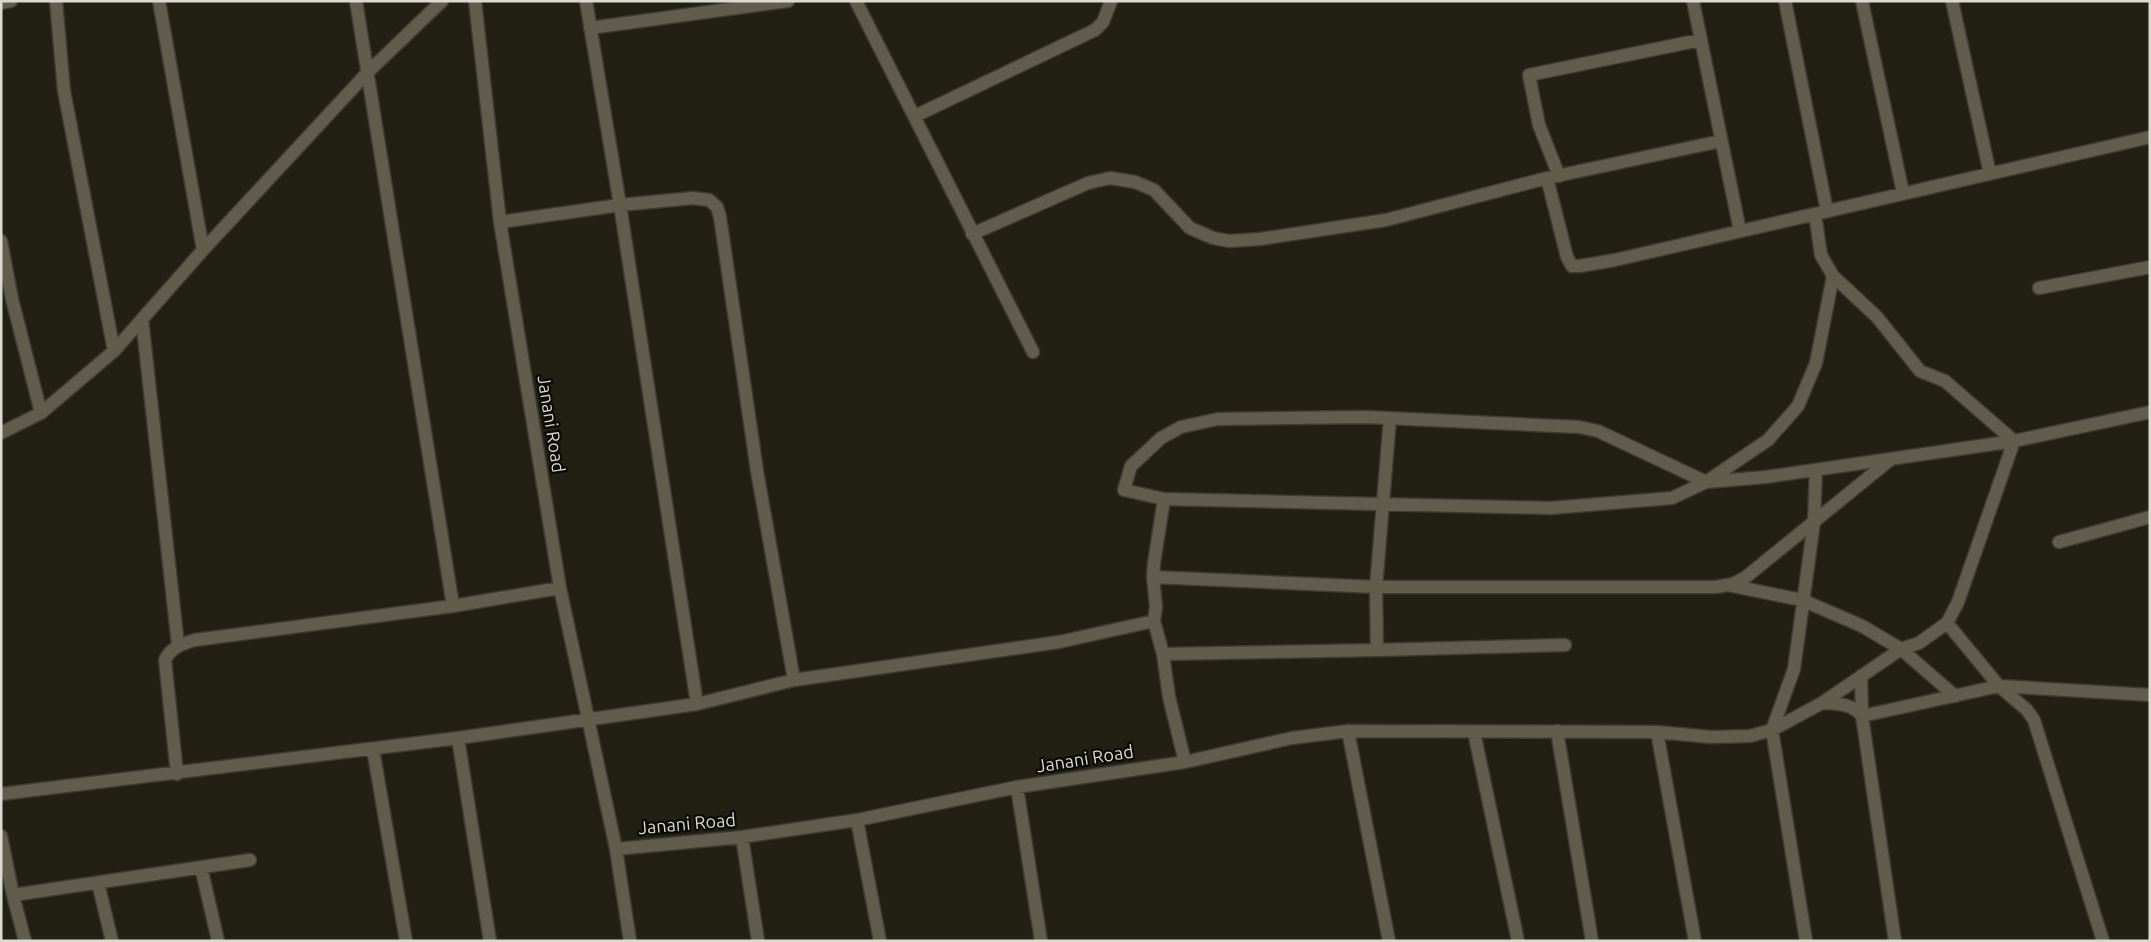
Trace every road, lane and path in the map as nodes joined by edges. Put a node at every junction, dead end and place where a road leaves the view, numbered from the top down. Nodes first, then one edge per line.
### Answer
1 (11, 1) edge
2 (56, 1) edge
3 (158, 1) edge
4 (356, 1) edge
5 (442, 1) edge
6 (475, 1) edge
7 (586, 1) edge
8 (788, 1) edge
9 (856, 1) edge
10 (1112, 1) edge
11 (1693, 1) edge
12 (1785, 1) edge
13 (1862, 1) edge
14 (1952, 1) edge
15 (1, 3) edge
16 (590, 28) junction
17 (1700, 40) junction
18 (367, 73) junction
19 (915, 116) junction
20 (2150, 137) edge
21 (1721, 141) junction
22 (1990, 174) junction
23 (1553, 177) junction
24 (1903, 193) junction
25 (620, 205) junction
26 (1821, 213) junction
27 (500, 222) junction
28 (1740, 231) junction
29 (972, 234) junction
30 (1, 241) edge
31 (204, 250) junction
32 (2150, 267) edge
33 (1833, 276) junction
34 (2039, 288) dead end
35 (142, 319) junction
36 (114, 351) junction
37 (1033, 352) dead end
38 (2150, 412) edge
39 (41, 413) junction
40 (1390, 418) junction
41 (1, 433) edge
42 (2014, 441) junction
43 (1892, 458) junction
44 (1816, 470) junction
45 (1706, 482) junction
46 (1164, 500) junction
47 (1383, 505) junction
48 (2150, 517) edge
49 (1814, 522) junction
50 (2059, 542) dead end
51 (1153, 577) junction
52 (1727, 585) junction
53 (1376, 587) junction
54 (560, 588) junction
55 (1802, 600) junction
56 (453, 606) junction
57 (1154, 621) junction
58 (1947, 623) junction
59 (178, 645) junction
60 (1565, 645) dead end
61 (1901, 649) junction
62 (1377, 650) junction
63 (1163, 654) junction
64 (1861, 676) junction
65 (794, 680) junction
66 (1999, 686) junction
67 (2150, 695) edge
68 (1955, 696) junction
69 (1822, 702) junction
70 (697, 704) junction
71 (1862, 716) junction
72 (589, 718) junction
73 (1772, 730) junction
74 (1348, 731) junction
75 (1557, 731) junction
76 (1474, 732) junction
77 (1656, 732) junction
78 (458, 738) junction
79 (374, 749) junction
80 (1185, 762) junction
81 (177, 774) junction
82 (1017, 787) junction
83 (1, 794) edge
84 (857, 820) junction
85 (1, 836) edge
86 (742, 837) junction
87 (616, 849) junction
88 (250, 860) dead end
89 (200, 867) junction
90 (98, 883) junction
91 (13, 895) junction
92 (25, 941) edge
93 (112, 941) edge
94 (218, 941) edge
95 (406, 941) edge
96 (490, 941) edge
97 (630, 941) edge
98 (758, 941) edge
99 (880, 941) edge
100 (1041, 941) edge
101 (1389, 941) edge
102 (1518, 941) edge
103 (1592, 941) edge
104 (1694, 941) edge
105 (1806, 941) edge
106 (1895, 941) edge
107 (2103, 941) edge

1 - 15 street
2 - 36 street
3 - 31 street
4 - 18 street
5 - 18 street
6 - 27 street, Janani Road
7 - 16 street
8 - 16 street
9 - 19 street
10 - 19 street
11 - 17 street
12 - 26 street
13 - 24 street
14 - 22 street
16 - 25 street
17 - 21 street
17 - 23 street
18 - 31 street
18 - 56 street
19 - 29 street
20 - 22 street
21 - 23 street
21 - 28 street
22 - 24 street
23 - 28 street
23 - 29 street
24 - 26 street
25 - 27 street
25 - 65 street
25 - 70 street
26 - 28 street
26 - 33 street
27 - 54 street, Janani Road
29 - 37 street
30 - 39 street
31 - 35 street
32 - 34 street
33 - 42 street
33 - 45 street
35 - 36 street
35 - 59 street
36 - 39 street
38 - 42 street
39 - 41 street
40 - 45 street
40 - 46 street
40 - 47 street
42 - 43 street
42 - 58 street
43 - 44 street
43 - 49 street
44 - 45 street
44 - 49 street
45 - 47 street
46 - 47 street
46 - 51 street
47 - 53 street
48 - 50 street
49 - 52 street
49 - 55 street
51 - 53 street
51 - 57 street
52 - 53 street
52 - 55 street
53 - 62 street
54 - 56 street
54 - 72 street, Janani Road
55 - 61 street
55 - 73 street
56 - 59 street
57 - 63 street
57 - 65 street
58 - 61 street, Janani Road
58 - 66 street
59 - 81 street
60 - 62 street
61 - 64 street, Janani Road
61 - 68 street
62 - 63 street
63 - 80 street
64 - 69 street, Janani Road
64 - 71 street
65 - 70 street
66 - 67 street
66 - 68 street
66 - 107 street
68 - 71 street
69 - 71 street
69 - 73 street, Janani Road
70 - 72 street
71 - 106 street
72 - 78 street
72 - 87 street, Janani Road
73 - 77 street, Janani Road
73 - 105 street
74 - 76 street, Janani Road
74 - 80 street, Janani Road
74 - 101 street
75 - 76 street, Janani Road
75 - 77 street, Janani Road
75 - 103 street
76 - 102 street
77 - 104 street
78 - 79 street
78 - 96 street
79 - 81 street
79 - 95 street
80 - 82 street, Janani Road
81 - 83 street
82 - 84 street, Janani Road
82 - 100 street
84 - 86 street, Janani Road
84 - 99 street
85 - 91 street
86 - 87 street, Janani Road
86 - 98 street
87 - 97 street, Janani Road
88 - 89 street
89 - 90 street
89 - 94 street
90 - 91 street
90 - 93 street
91 - 92 street

